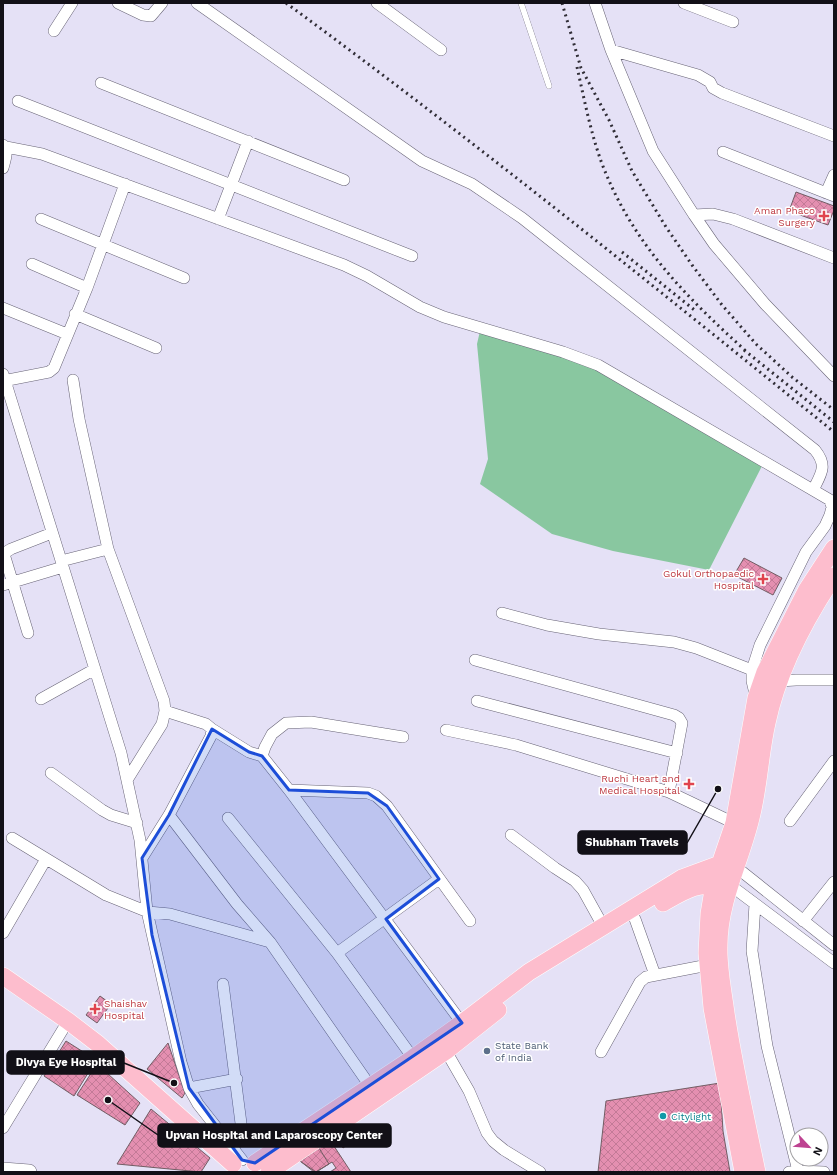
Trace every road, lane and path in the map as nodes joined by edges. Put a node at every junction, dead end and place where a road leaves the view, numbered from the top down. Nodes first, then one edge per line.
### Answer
1 (72, 3) edge
2 (118, 3) edge
3 (162, 3) edge
4 (197, 3) edge
5 (377, 3) edge
6 (521, 3) edge
7 (684, 3) edge
8 (598, 5) edge
9 (733, 22) dead end
10 (54, 31) dead end
11 (441, 50) dead end
12 (611, 50) junction
13 (101, 83) dead end
14 (549, 86) dead end
15 (18, 101) dead end
16 (834, 136) edge
17 (248, 141) junction
18 (4, 146) edge
19 (723, 152) dead end
20 (3, 168) edge
21 (834, 175) edge
22 (344, 180) dead end
23 (125, 184) junction
24 (230, 184) junction
25 (830, 195) edge
26 (694, 215) junction
27 (41, 219) dead end
28 (218, 219) junction
29 (103, 244) junction
30 (412, 256) dead end
31 (834, 258) edge
32 (32, 264) dead end
33 (184, 278) dead end
34 (87, 288) junction
35 (3, 308) edge
36 (75, 314) junction
37 (67, 334) junction
38 (156, 348) dead end
39 (834, 376) edge
40 (4, 379) edge
41 (73, 380) dead end
42 (813, 490) junction
43 (52, 533) junction
44 (834, 548) edge
45 (108, 549) junction
46 (4, 554) edge
47 (62, 564) junction
48 (834, 576) edge
49 (7, 584) edge
50 (502, 613) dead end
51 (28, 633) dead end
52 (475, 660) dead end
53 (95, 669) junction
54 (758, 671) junction
55 (781, 677) junction
56 (834, 680) edge
57 (41, 699) dead end
58 (477, 701) dead end
59 (165, 711) junction
60 (212, 729) junction
61 (446, 730) dead end
62 (403, 737) dead end
63 (677, 753) junction
64 (262, 756) junction
65 (834, 761) edge
66 (52, 773) dead end
67 (127, 780) junction
68 (290, 790) junction
69 (669, 792) junction
70 (169, 815) junction
71 (228, 818) dead end
72 (790, 821) dead end
73 (136, 823) junction
74 (734, 823) junction
75 (511, 835) dead end
76 (12, 838) dead end
77 (142, 858) junction
78 (46, 859) junction
79 (728, 866) junction
80 (440, 879) junction
81 (834, 882) edge
82 (722, 885) junction
83 (755, 904) junction
84 (147, 911) junction
85 (386, 919) junction
86 (635, 919) junction
87 (470, 921) dead end
88 (803, 921) junction
89 (602, 926) junction
90 (3, 934) edge
91 (270, 942) junction
92 (834, 945) edge
93 (337, 953) junction
94 (834, 963) edge
95 (708, 966) junction
96 (655, 975) junction
97 (3, 976) edge
98 (223, 984) dead end
99 (68, 1021) junction
100 (462, 1023) junction
101 (446, 1051) junction
102 (600, 1052) dead end
103 (412, 1058) junction
104 (236, 1079) junction
105 (370, 1086) junction
106 (189, 1088) junction
107 (3, 1128) edge
108 (246, 1164) edge
109 (3, 1170) edge
110 (794, 1171) edge
111 (30, 1172) edge
112 (540, 1172) edge
113 (743, 1172) edge
114 (757, 1172) edge
115 (824, 1172) edge

1 - 10 street
2 - 3 street
4 - 42 street
5 - 11 street
6 - 14 lane
7 - 9 street
8 - 12 street
12 - 16 street
12 - 26 street
13 - 17 street
15 - 24 street
17 - 22 street
17 - 24 street
18 - 20 street
18 - 23 street
19 - 25 street
21 - 25 street
23 - 28 street
23 - 29 street
24 - 28 street
24 - 30 street
26 - 31 street
26 - 39 street
27 - 29 street
28 - 42 street
29 - 33 street
29 - 34 street
32 - 34 street
34 - 36 street
35 - 37 street
36 - 37 street
36 - 38 street
37 - 40 street
40 - 43 street
41 - 45 street
42 - 54 street
43 - 46 street
43 - 47 street
44 - 54 main road
45 - 47 street
45 - 59 street
46 - 49 street
47 - 49 street
47 - 53 street
48 - 55 main road
49 - 51 street
50 - 54 street
52 - 63 street
53 - 57 street
53 - 67 street
54 - 74 main road
55 - 56 street
55 - 79 main road
58 - 63 street
59 - 60 street
59 - 67 street
60 - 64 street
60 - 70 street
61 - 69 street
62 - 64 street
63 - 69 street
64 - 68 street
65 - 72 street
66 - 73 street
67 - 73 street
68 - 80 street
68 - 85 street
69 - 74 street
70 - 77 street
70 - 91 street
71 - 93 street
73 - 77 street
74 - 79 main road
75 - 89 street
76 - 78 street
77 - 84 street
78 - 84 street
78 - 90 street
79 - 82 main road
79 - 88 street
79 - 89 main road
80 - 85 street
80 - 87 street
81 - 88 street
82 - 83 street
82 - 86 main road
82 - 95 main road
82 - 114 main road
83 - 94 street
83 - 110 street
84 - 91 street
84 - 106 street
85 - 93 street
85 - 100 street
86 - 96 street
86 - 101 main road
88 - 92 street
89 - 100 main road
91 - 105 street
93 - 103 street
95 - 96 street
95 - 113 main road
96 - 102 street
97 - 99 main road
98 - 104 street
99 - 107 street
99 - 108 main road
100 - 103 main road
101 - 108 main road
101 - 112 street
103 - 105 main road
104 - 106 street
104 - 108 street
105 - 108 main road
106 - 108 street
109 - 111 street
110 - 115 street

